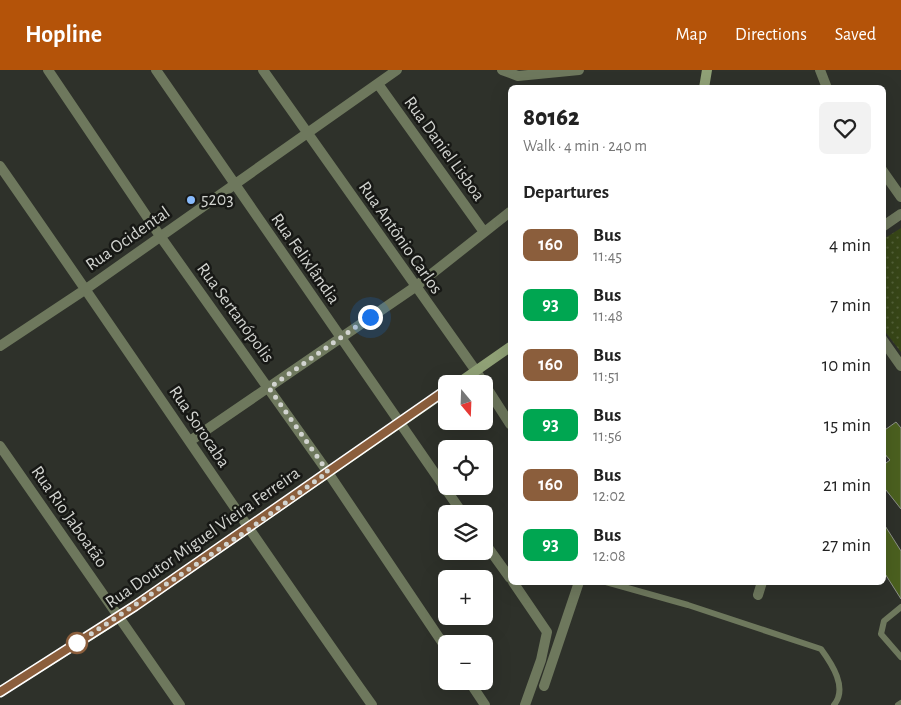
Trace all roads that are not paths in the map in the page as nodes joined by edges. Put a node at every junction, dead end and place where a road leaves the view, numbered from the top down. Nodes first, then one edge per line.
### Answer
1 (48, 70) edge
2 (156, 70) edge
3 (263, 70) edge
4 (397, 70) edge
5 (502, 70) edge
6 (579, 70) edge
7 (707, 70) edge
8 (820, 70) edge
9 (378, 84) junction
10 (704, 85) edge
11 (826, 85) edge
12 (307, 134) junction
13 (0, 166) edge
14 (886, 176) edge
15 (234, 185) junction
16 (901, 197) edge
17 (508, 214) edge
18 (901, 214) edge
19 (886, 224) edge
20 (484, 232) junction
21 (160, 236) junction
22 (415, 287) junction
23 (86, 289) junction
24 (340, 337) junction
25 (886, 345) edge
26 (0, 346) edge
27 (508, 348) edge
28 (901, 366) edge
29 (476, 371) junction
30 (470, 375) edge
31 (269, 388) junction
32 (438, 395) edge
33 (400, 421) junction
34 (508, 421) edge
35 (190, 441) junction
36 (0, 446) edge
37 (328, 472) junction
38 (457, 505) edge
39 (248, 530) junction
40 (493, 554) edge
41 (508, 575) edge
42 (515, 585) edge
43 (578, 585) edge
44 (617, 585) edge
45 (761, 585) edge
46 (758, 594) dead end
47 (901, 607) edge
48 (119, 617) junction
49 (438, 636) edge
50 (901, 657) edge
51 (544, 686) dead end
52 (475, 690) edge
53 (0, 692) edge
54 (180, 705) edge
55 (372, 705) edge
56 (485, 705) edge
57 (525, 705) edge
58 (834, 705) edge

1 - 21 street, Rua Sertanópolis
2 - 15 street, Rua Felixlândia
3 - 12 street, Rua Antônio Carlos
4 - 9 street, Rua Ocidental
5 - 6 street
7 - 10 main road
8 - 11 street
9 - 12 street, Rua Ocidental
9 - 20 street, Rua Daniel Lisboa
12 - 15 street, Rua Ocidental
12 - 22 street, Rua Antônio Carlos
13 - 23 street, Rua Sorocaba
14 - 16 street
15 - 21 street, Rua Ocidental
15 - 24 street, Rua Felixlândia
17 - 20 street
18 - 19 street
20 - 22 street
21 - 23 street, Rua Ocidental
21 - 31 street, Rua Sertanópolis
22 - 24 street
22 - 29 street, Rua Antônio Carlos
23 - 26 street, Rua Ocidental
23 - 35 street, Rua Sorocaba
24 - 31 street
24 - 33 street, Rua Felixlândia
25 - 28 street
27 - 29 main road
29 - 30 main road
29 - 34 street, Rua Antônio Carlos
31 - 35 street
31 - 37 street, Rua Sertanópolis
32 - 33 main road, Rua Doutor Miguel Vieira Ferreira
33 - 37 main road, Rua Doutor Miguel Vieira Ferreira
33 - 38 street, Rua Felixlândia
35 - 39 street, Rua Sorocaba
36 - 48 street, Rua Rio Jaboatão
37 - 39 main road, Rua Doutor Miguel Vieira Ferreira
37 - 49 street, Rua Sertanópolis
39 - 48 main road, Rua Doutor Miguel Vieira Ferreira
39 - 55 street, Rua Sorocaba
40 - 41 street
42 - 57 street
43 - 51 street
44 - 58 lane
45 - 46 street
47 - 50 lane
48 - 53 main road, Rua Doutor Miguel Vieira Ferreira
48 - 54 street, Rua Rio Jaboatão
52 - 56 street

